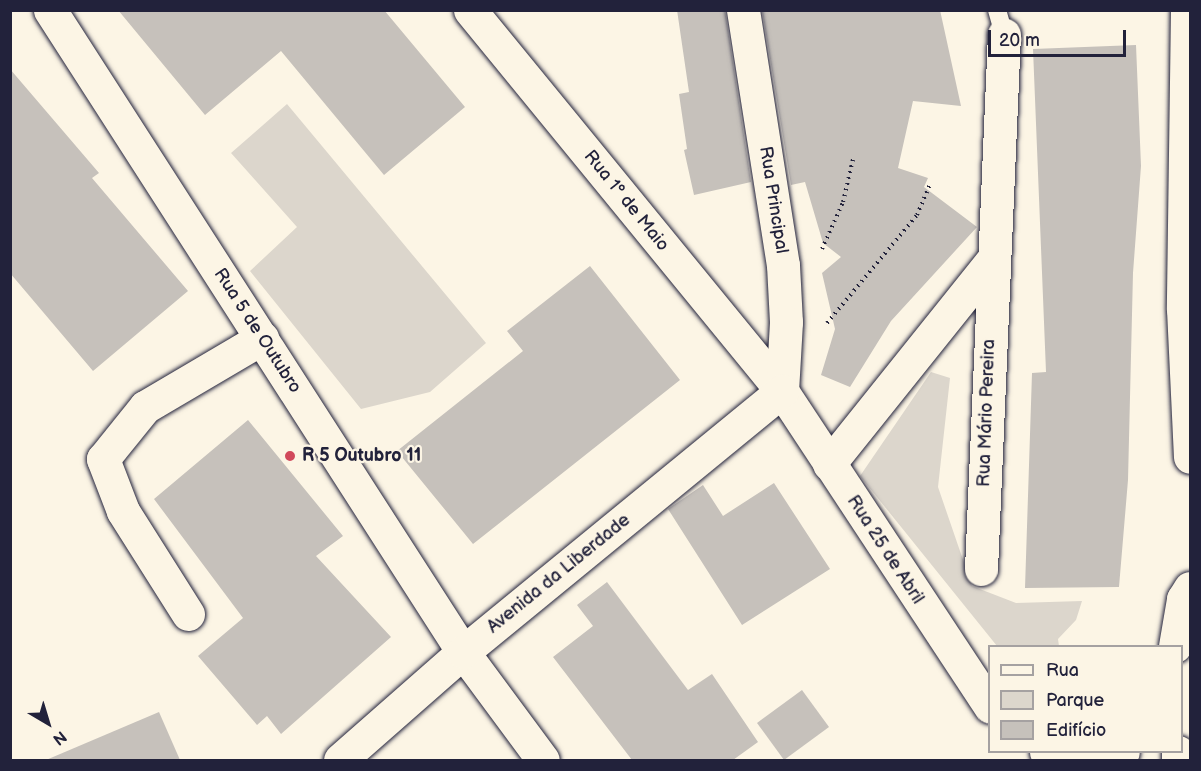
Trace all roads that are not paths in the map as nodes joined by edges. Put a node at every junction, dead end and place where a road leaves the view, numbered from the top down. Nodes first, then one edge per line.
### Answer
1 (50, 10) edge
2 (470, 10) edge
3 (743, 10) edge
4 (1187, 10) edge
5 (1000, 22) edge
6 (994, 258) junction
7 (262, 338) junction
8 (782, 391) junction
9 (1191, 457) edge
10 (830, 464) junction
11 (981, 569) dead end
12 (1191, 588) edge
13 (188, 614) dead end
14 (1175, 645) edge
15 (463, 652) junction
16 (988, 704) edge
17 (1052, 753) edge
18 (1114, 753) edge
19 (340, 760) edge
20 (543, 760) edge

1 - 7 street, Rua 5 de Outubro
2 - 8 street, Rua 1º de Maio
3 - 8 street, Rua Principal
4 - 9 street
5 - 6 street, Rua Mário Pereira
6 - 10 street
6 - 11 street, Rua Mário Pereira
7 - 13 street
7 - 15 street, Rua 5 de Outubro
8 - 10 street, Rua 25 de Abril
8 - 15 street, Avenida da Liberdade
10 - 16 street, Rua 25 de Abril
12 - 14 street
15 - 19 street, Avenida da Liberdade
15 - 20 street, Rua 5 de Outubro
17 - 18 street

